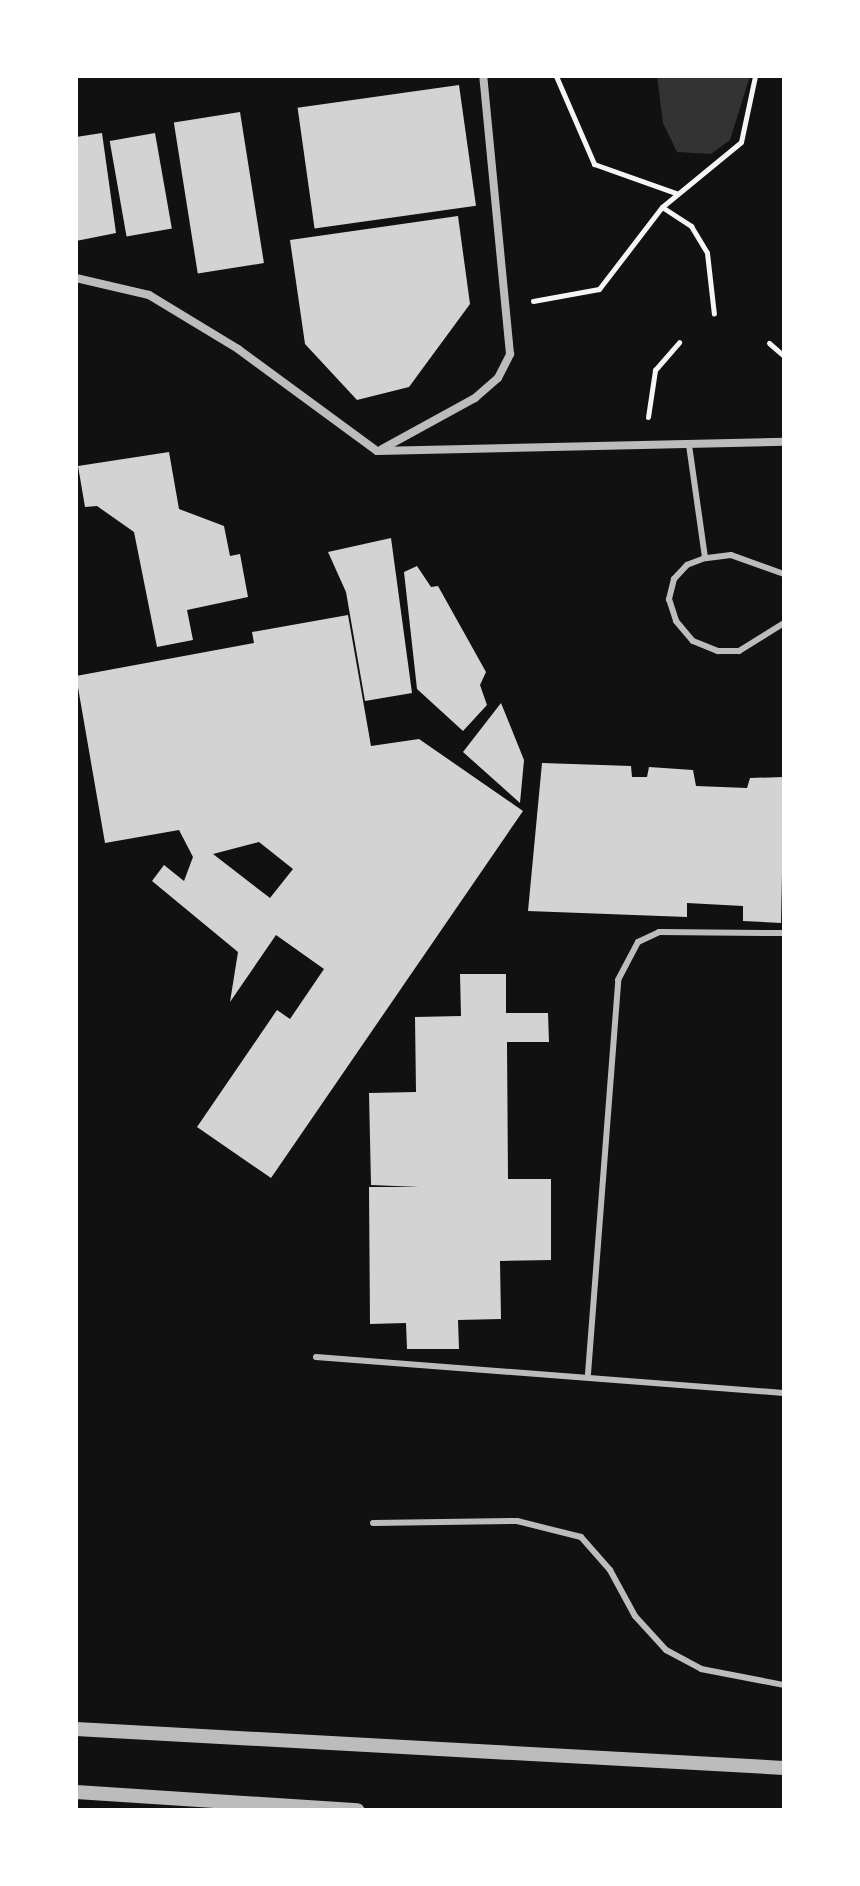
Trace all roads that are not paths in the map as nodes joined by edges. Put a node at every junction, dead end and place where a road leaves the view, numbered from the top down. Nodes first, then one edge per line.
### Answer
1 (483, 76) edge
2 (76, 278) edge
3 (784, 442) edge
4 (689, 445) junction
5 (377, 451) junction
6 (705, 558) junction
7 (784, 574) edge
8 (784, 623) edge
9 (784, 933) edge
10 (316, 1357) dead end
11 (588, 1374) junction
12 (784, 1393) edge
13 (373, 1523) dead end
14 (784, 1685) edge
15 (76, 1729) edge
16 (784, 1768) edge
17 (76, 1792) edge
18 (291, 1807) edge
19 (357, 1810) edge

1 - 5 street
2 - 5 street
3 - 4 street
4 - 5 street
4 - 6 lane
6 - 7 lane
6 - 8 lane
9 - 11 lane
10 - 11 lane
11 - 12 lane
13 - 14 lane
15 - 16 street
17 - 18 street
18 - 19 street

